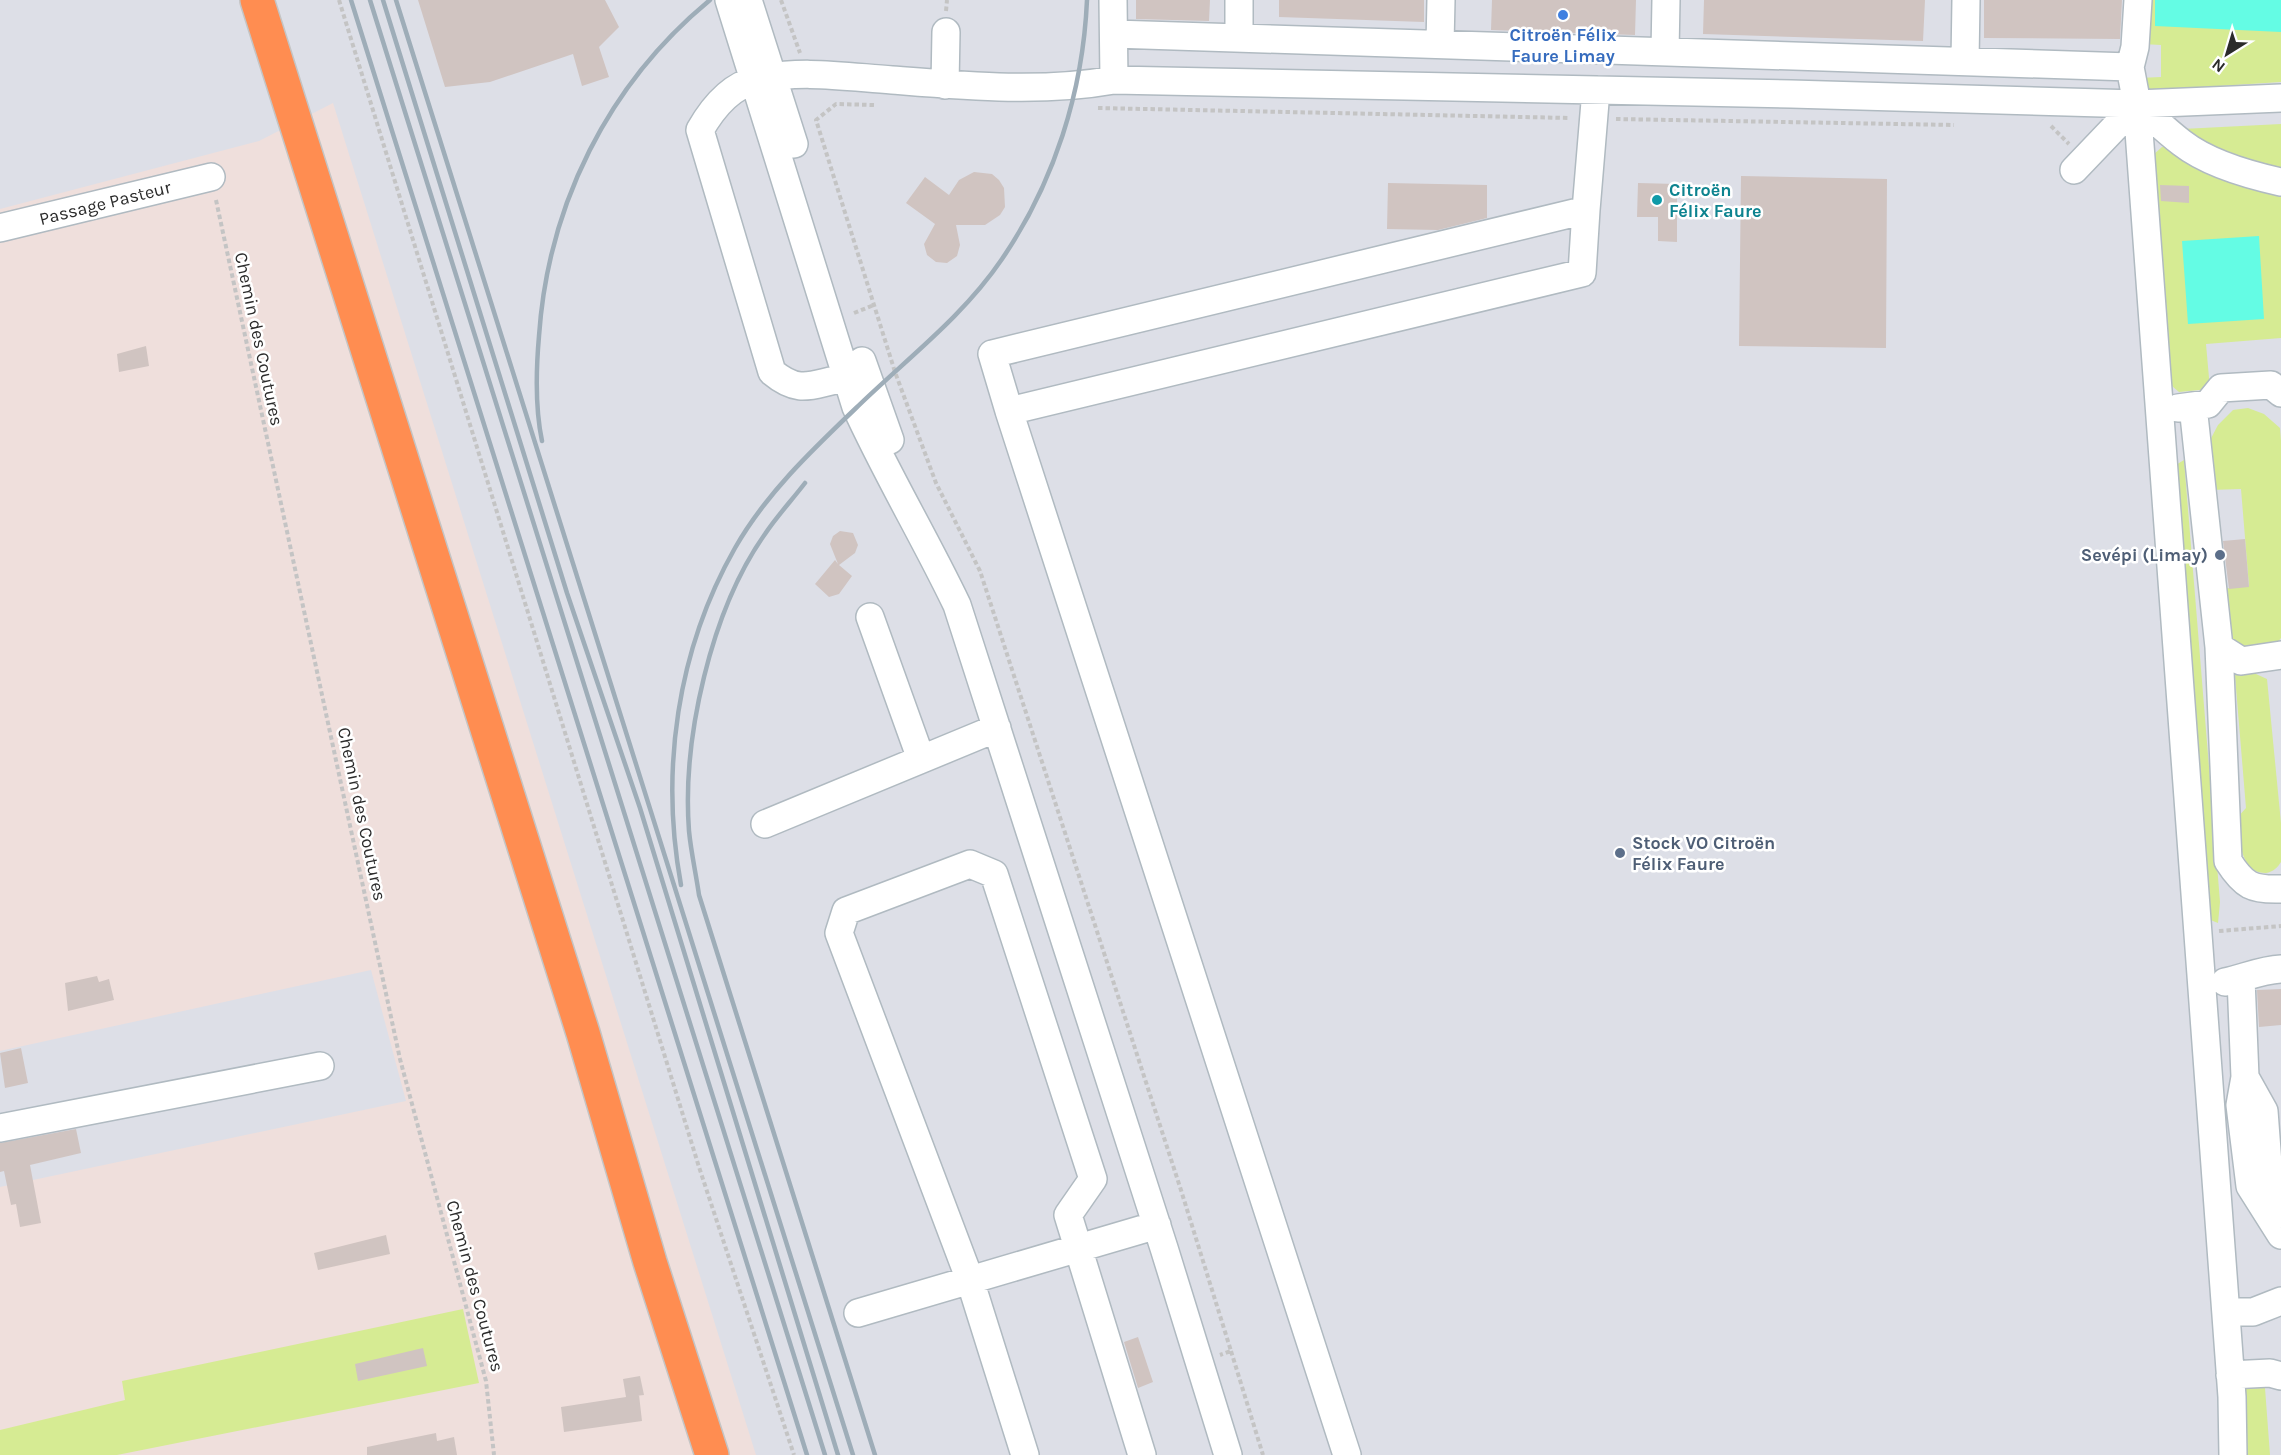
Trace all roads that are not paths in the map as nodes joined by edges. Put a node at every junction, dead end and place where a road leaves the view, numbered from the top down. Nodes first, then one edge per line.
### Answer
1 (257, 0) edge
2 (729, 0) edge
3 (748, 0) edge
4 (1113, 0) edge
5 (1239, 0) edge
6 (1441, 0) edge
7 (1666, 0) edge
8 (1966, 0) edge
9 (2138, 0) edge
10 (946, 32) dead end
11 (1114, 33) junction
12 (1239, 38) junction
13 (1440, 44) junction
14 (1665, 52) junction
15 (1965, 61) junction
16 (2130, 67) junction
17 (764, 79) junction
18 (1114, 80) junction
19 (945, 85) junction
20 (1596, 90) junction
21 (2281, 98) edge
22 (2137, 104) junction
23 (2079, 165) road end
24 (211, 177) road end
25 (2281, 182) edge
26 (1586, 210) junction
27 (0, 228) edge
28 (847, 378) junction
29 (2281, 393) edge
30 (2193, 406) junction
31 (2159, 410) junction
32 (1009, 411) junction
33 (931, 551) junction
34 (870, 617) dead end
35 (2219, 647) junction
36 (2281, 655) edge
37 (997, 728) junction
38 (921, 759) junction
39 (765, 824) dead end
40 (2281, 889) edge
41 (2281, 969) edge
42 (2241, 979) junction
43 (2203, 987) junction
44 (320, 1066) dead end
45 (0, 1128) edge
46 (1157, 1225) junction
47 (2277, 1229) edge
48 (1077, 1249) junction
49 (970, 1280) junction
50 (2281, 1301) edge
51 (2226, 1312) junction
52 (858, 1313) dead end
53 (2230, 1375) junction
54 (2281, 1376) edge
55 (712, 1455) edge
56 (1025, 1455) edge
57 (1142, 1455) edge
58 (1228, 1455) edge
59 (1347, 1455) edge
60 (2233, 1455) edge

1 - 55 main road
2 - 17 street
3 - 17 street
4 - 11 street
5 - 12 street
6 - 13 street
7 - 14 street
8 - 15 street
9 - 16 street
10 - 19 street
11 - 12 street
11 - 18 street
12 - 13 street
13 - 14 street
14 - 15 street
15 - 16 street
16 - 22 street
17 - 19 street
17 - 28 street
17 - 28 street
17 - 33 street
18 - 19 street
18 - 20 street
20 - 22 street
20 - 26 street
21 - 22 street
22 - 23 street
22 - 25 street
22 - 31 street
24 - 27 street, Passage Pasteur
26 - 32 street
26 - 32 street
28 - 33 street
29 - 30 street
30 - 31 street
30 - 35 street
31 - 43 street
32 - 59 street
33 - 37 street
34 - 38 street
35 - 36 street
35 - 40 street
37 - 38 street
37 - 46 street
38 - 39 street
41 - 42 street
42 - 43 street
42 - 47 street
43 - 51 street
44 - 45 street
46 - 48 street
46 - 58 street
48 - 49 street
48 - 49 street
48 - 57 street
49 - 52 street
49 - 56 street
50 - 51 street
51 - 53 street
53 - 54 street
53 - 60 street

